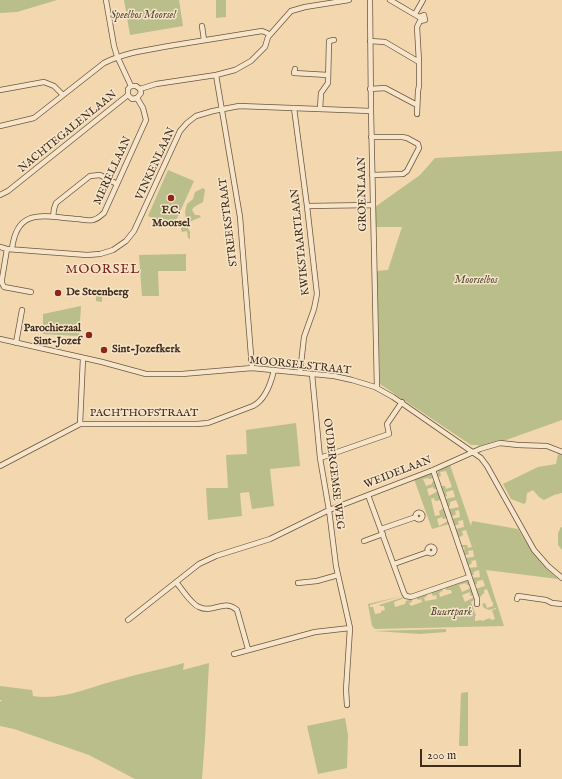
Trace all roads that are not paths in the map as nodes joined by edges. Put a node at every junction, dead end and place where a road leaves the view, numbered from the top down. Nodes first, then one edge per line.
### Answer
1 (106, 0) edge
2 (349, 0) edge
3 (370, 0) edge
4 (390, 0) edge
5 (423, 0) edge
6 (418, 17) junction
7 (202, 26) dead end
8 (267, 35) junction
9 (204, 40) junction
10 (334, 40) dead end
11 (370, 41) junction
12 (117, 56) junction
13 (419, 62) junction
14 (295, 69) dead end
15 (328, 74) junction
16 (216, 75) junction
17 (131, 86) junction
18 (370, 88) junction
19 (140, 89) junction
20 (0, 90) edge
21 (63, 95) junction
22 (128, 96) junction
23 (137, 98) junction
24 (417, 105) junction
25 (294, 108) junction
26 (222, 109) junction
27 (320, 109) junction
28 (370, 111) junction
29 (417, 114) dead end
30 (0, 126) edge
31 (371, 138) junction
32 (372, 175) junction
33 (117, 184) junction
34 (0, 195) edge
35 (372, 205) junction
36 (307, 206) junction
37 (53, 217) junction
38 (0, 247) edge
39 (9, 249) junction
40 (31, 292) dead end
41 (22, 310) dead end
42 (0, 340) edge
43 (16, 343) junction
44 (83, 358) junction
45 (252, 368) junction
46 (274, 370) junction
47 (300, 373) junction
48 (312, 374) junction
49 (377, 388) junction
50 (402, 402) junction
51 (80, 424) junction
52 (474, 452) junction
53 (562, 452) edge
54 (320, 458) junction
55 (0, 466) edge
56 (433, 470) junction
57 (368, 495) junction
58 (329, 510) junction
59 (416, 517) dead end
60 (381, 529) junction
61 (383, 534) junction
62 (364, 541) dead end
63 (428, 552) dead end
64 (394, 564) junction
65 (338, 575) junction
66 (469, 576) junction
67 (562, 578) edge
68 (176, 582) junction
69 (298, 583) dead end
70 (517, 599) dead end
71 (477, 604) dead end
72 (562, 604) edge
73 (128, 620) dead end
74 (350, 628) junction
75 (248, 649) junction
76 (234, 654) dead end
77 (348, 705) dead end

1 - 12 street
2 - 8 street
3 - 11 street, GROENLAAN
4 - 6 street
5 - 6 street
6 - 13 street
7 - 9 street
8 - 9 street
8 - 16 street
9 - 12 street
10 - 15 street
11 - 13 street
11 - 18 street, GROENLAAN
12 - 17 street
12 - 21 street
13 - 24 street
14 - 15 street
15 - 27 street
16 - 19 street
16 - 26 street, STREEKSTRAAT
17 - 19 street, NACHTEGALENLAAN
17 - 22 street, NACHTEGALENLAAN
18 - 24 street
18 - 28 street, GROENLAAN
19 - 23 street
20 - 21 street
21 - 30 street
22 - 23 street, NACHTEGALENLAAN
22 - 34 street, NACHTEGALENLAAN
23 - 33 street, MERELLAAN
24 - 29 street
25 - 26 street, VINKENLAAN
25 - 27 street, VINKENLAAN
25 - 36 street, KWIKSTAARTLAAN
26 - 39 street, VINKENLAAN
26 - 45 street, STREEKSTRAAT
27 - 28 street, VINKENLAAN
28 - 31 street, GROENLAAN
31 - 32 street, GROENLAAN
31 - 32 street
32 - 35 street, GROENLAAN
33 - 37 street, MERELLAAN
33 - 37 street
35 - 36 street
35 - 49 street, GROENLAAN
36 - 47 street, KWIKSTAARTLAAN
37 - 39 street, MERELLAAN
38 - 39 street, VINKENLAAN
39 - 40 street
41 - 43 street
42 - 43 street, MOORSELSTRAAT
43 - 44 street, MOORSELSTRAAT
44 - 45 street, MOORSELSTRAAT
44 - 51 street
45 - 46 street, MOORSELSTRAAT
46 - 47 street, MOORSELSTRAAT
46 - 51 street, PACHTHOFSTRAAT
47 - 48 street, MOORSELSTRAAT
48 - 49 street, MOORSELSTRAAT
48 - 54 street, OUDERGEMSE WEG
49 - 50 street, MOORSELSTRAAT
50 - 52 street, MOORSELSTRAAT
50 - 54 street
51 - 55 street, PACHTHOFSTRAAT
52 - 53 street, WEIDELAAN
52 - 56 street, WEIDELAAN
52 - 67 street, MOORSELSTRAAT
54 - 58 street, OUDERGEMSE WEG
56 - 57 street, WEIDELAAN
56 - 66 street
57 - 58 street, WEIDELAAN
57 - 60 street
58 - 65 street, OUDERGEMSE WEG
58 - 68 street, WEIDELAAN
59 - 60 street
60 - 61 street
61 - 62 street
61 - 64 street
63 - 64 street
64 - 66 street
65 - 69 street
65 - 74 street, OUDERGEMSE WEG
66 - 71 street
68 - 73 street, WEIDELAAN
68 - 75 street
70 - 72 street
74 - 75 street
74 - 77 street, OUDERGEMSE WEG
75 - 76 street

